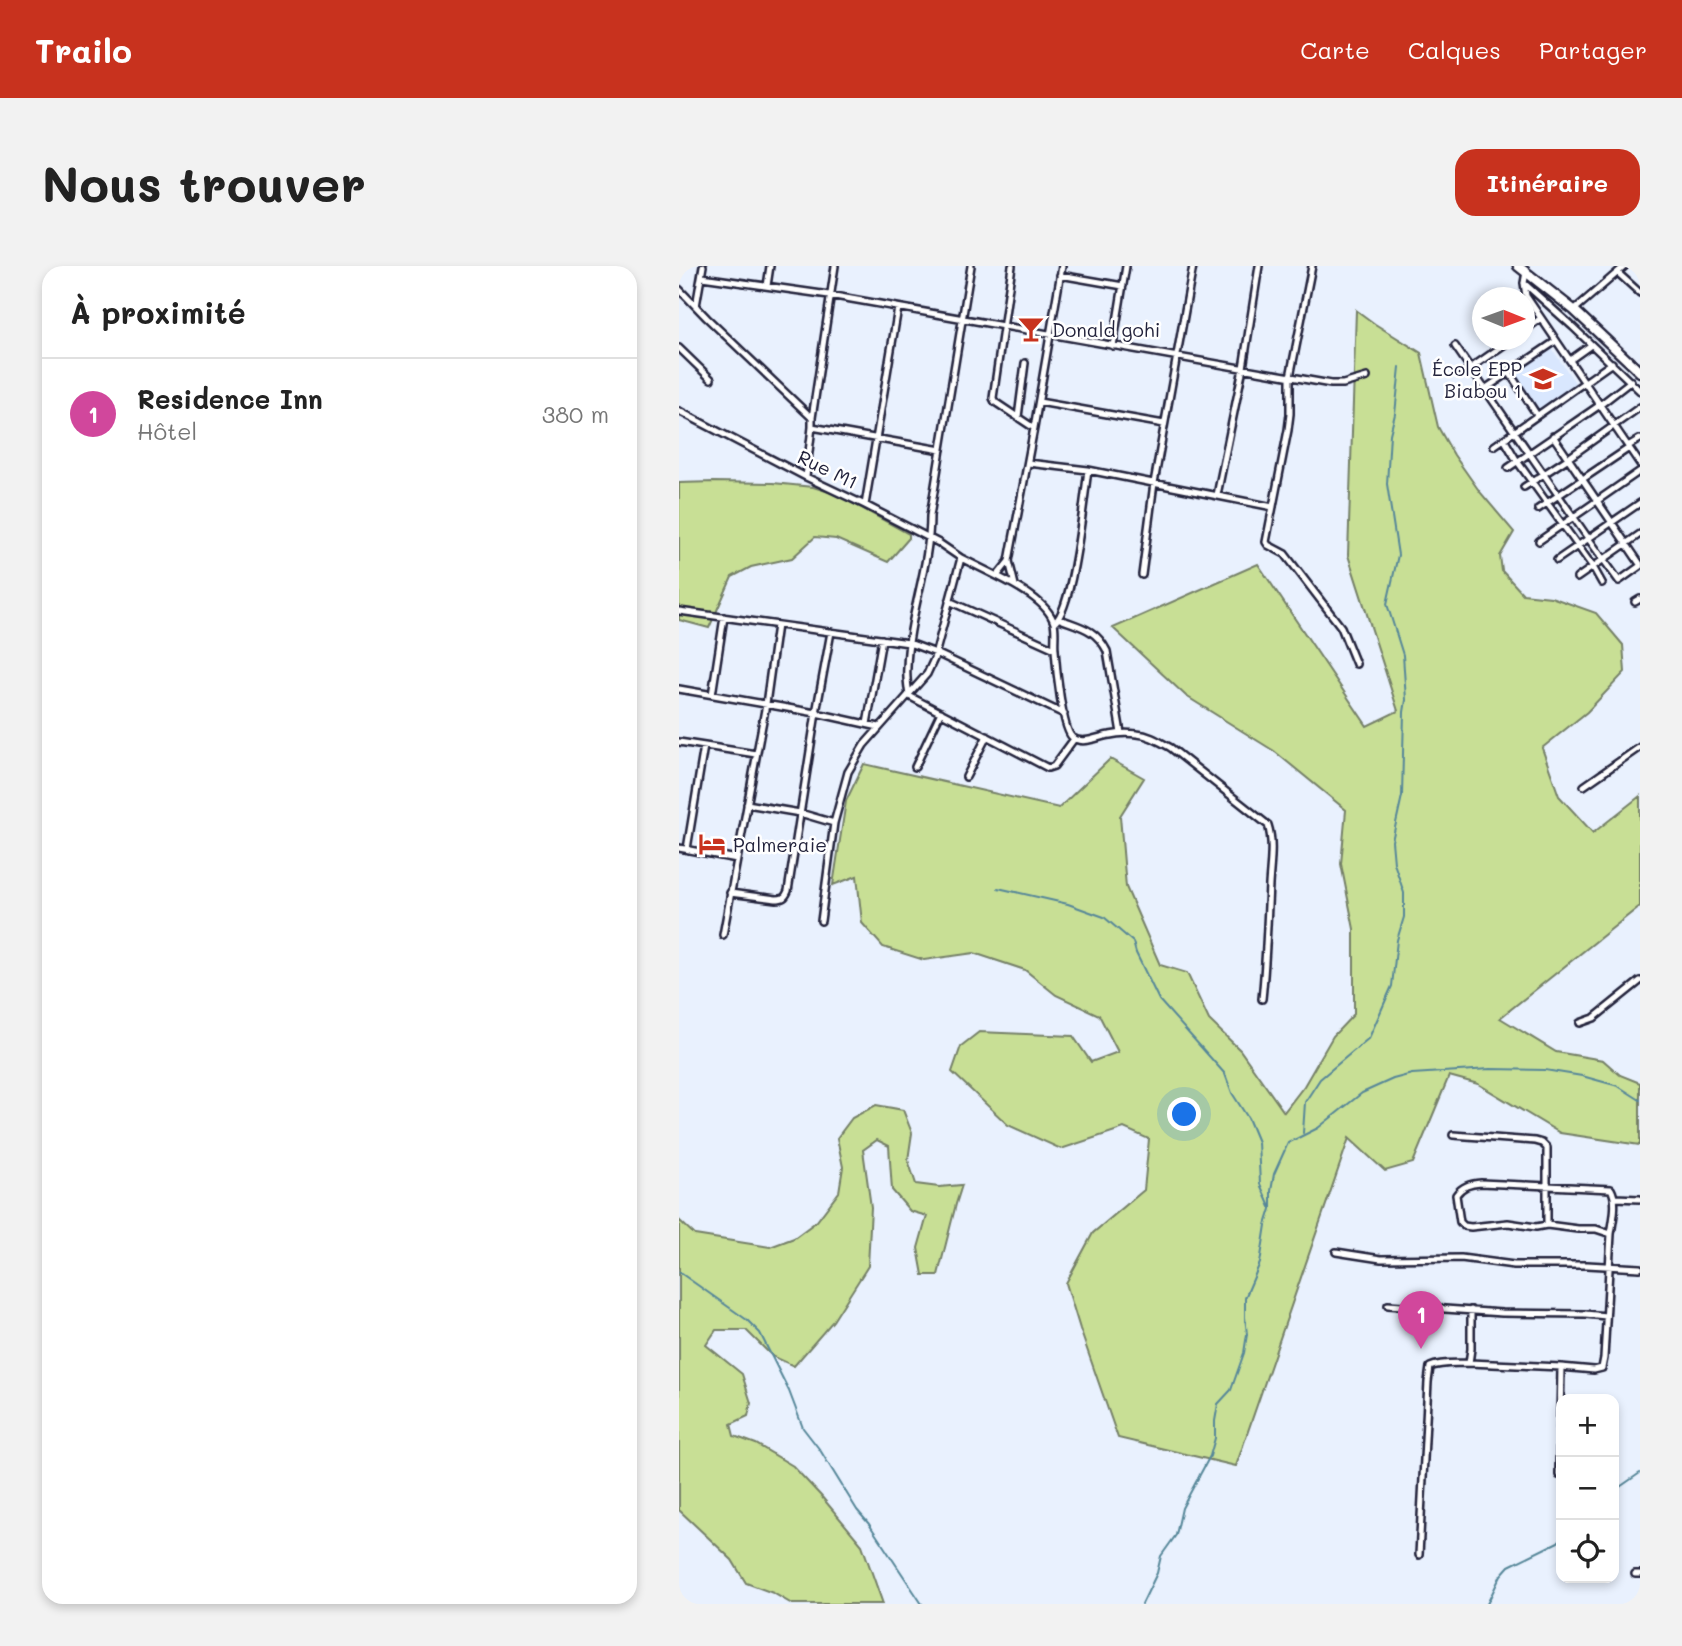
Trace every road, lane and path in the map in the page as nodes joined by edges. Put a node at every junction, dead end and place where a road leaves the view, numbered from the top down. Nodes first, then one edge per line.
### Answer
1 (703, 266) edge
2 (770, 266) edge
3 (835, 266) edge
4 (971, 266) edge
5 (1012, 266) edge
6 (1062, 266) edge
7 (1126, 266) edge
8 (1193, 266) edge
9 (1259, 266) edge
10 (1312, 266) edge
11 (1518, 266) edge
12 (1625, 266) edge
13 (1527, 272) junction
14 (1618, 273) junction
15 (1060, 275) junction
16 (702, 277) junction
17 (1524, 283) junction
18 (767, 286) junction
19 (1123, 286) junction
20 (679, 289) edge
21 (1640, 293) edge
22 (829, 295) junction
23 (696, 306) junction
24 (898, 308) junction
25 (1574, 310) junction
26 (1541, 318) junction
27 (963, 320) junction
28 (1535, 322) edge
29 (1003, 326) junction
30 (1050, 335) junction
31 (1556, 341) junction
32 (1591, 345) junction
33 (1113, 346) junction
34 (1455, 346) dead end
35 (679, 348) edge
36 (1497, 350) edge
37 (1176, 357) junction
38 (1570, 360) junction
39 (1025, 363) dead end
40 (1612, 363) junction
41 (1243, 368) junction
42 (1471, 368) junction
43 (1510, 372) junction
44 (1640, 372) edge
45 (1462, 374) dead end
46 (1290, 377) junction
47 (1367, 377) dead end
48 (711, 379) dead end
49 (1631, 381) junction
50 (1584, 382) junction
51 (1485, 389) junction
52 (1640, 391) edge
53 (1476, 395) dead end
54 (1039, 402) junction
55 (1600, 405) junction
56 (1640, 407) edge
57 (679, 411) edge
58 (1538, 415) junction
59 (1018, 417) junction
60 (812, 418) junction
61 (1164, 424) junction
62 (1614, 425) junction
63 (812, 427) junction
64 (1034, 428) junction
65 (1515, 432) junction
66 (1553, 436) junction
67 (876, 439) junction
68 (1504, 439) junction
69 (1640, 439) edge
70 (1495, 446) dead end
71 (1629, 447) junction
72 (941, 450) junction
73 (1529, 453) junction
74 (1567, 459) junction
75 (1517, 461) junction
76 (1028, 463) junction
77 (1640, 464) edge
78 (1508, 468) dead end
79 (1088, 470) junction
80 (1640, 471) edge
81 (1543, 474) junction
82 (806, 477) junction
83 (1581, 480) junction
84 (1532, 482) junction
85 (1154, 483) junction
86 (1524, 487) dead end
87 (1217, 495) junction
88 (1558, 495) junction
89 (1597, 501) junction
90 (1547, 503) junction
91 (1640, 503) edge
92 (865, 505) junction
93 (1273, 507) junction
94 (1538, 509) dead end
95 (1573, 516) junction
96 (1611, 523) junction
97 (1562, 525) junction
98 (1640, 534) edge
99 (930, 538) junction
100 (1588, 538) junction
101 (1539, 541) dead end
102 (1627, 544) junction
103 (1577, 545) junction
104 (961, 558) junction
105 (1604, 559) junction
106 (1557, 560) dead end
107 (1009, 561) junction
108 (1640, 565) edge
109 (1593, 567) junction
110 (1142, 575) dead end
111 (997, 576) junction
112 (1577, 579) dead end
113 (1602, 583) dead end
114 (1015, 585) junction
115 (949, 601) junction
116 (679, 611) edge
117 (724, 617) junction
118 (1057, 621) junction
119 (777, 625) junction
120 (831, 632) junction
121 (882, 639) junction
122 (909, 643) junction
123 (1055, 649) junction
124 (936, 653) junction
125 (1356, 664) dead end
126 (679, 689) edge
127 (712, 695) junction
128 (909, 696) junction
129 (765, 704) junction
130 (941, 712) junction
131 (816, 713) junction
132 (1064, 714) junction
133 (867, 724) junction
134 (879, 727) junction
135 (1121, 733) junction
136 (987, 736) junction
137 (1074, 739) junction
138 (679, 741) edge
139 (704, 746) junction
140 (1640, 747) edge
141 (756, 754) junction
142 (915, 766) dead end
143 (966, 777) dead end
144 (1584, 786) dead end
145 (747, 804) junction
146 (800, 813) junction
147 (834, 823) junction
148 (679, 848) edge
149 (687, 849) junction
150 (737, 859) junction
151 (730, 893) junction
152 (821, 921) dead end
153 (723, 935) dead end
154 (1640, 981) edge
155 (1262, 999) dead end
156 (1580, 1023) dead end
157 (1453, 1135) dead end
158 (1546, 1186) junction
159 (1615, 1198) junction
160 (1640, 1199) edge
161 (1547, 1225) junction
162 (1611, 1234) junction
163 (1336, 1252) dead end
164 (1608, 1266) junction
165 (1640, 1268) edge
166 (1388, 1305) dead end
167 (1471, 1310) junction
168 (1606, 1316) junction
169 (1469, 1363) junction
170 (1561, 1367) junction
171 (1559, 1457) edge
172 (1419, 1555) dead end

1 - 16 street
2 - 18 street
3 - 22 street
4 - 27 street
5 - 29 street
6 - 15 street
7 - 19 street
8 - 37 street
9 - 41 street
10 - 46 street
11 - 13 main road
12 - 14 street
13 - 17 street
13 - 25 main road
14 - 21 street
14 - 25 street
15 - 19 street
15 - 30 street
16 - 18 street
16 - 23 street
17 - 26 street
17 - 32 street
18 - 22 street
19 - 33 street
20 - 23 street
22 - 24 street
22 - 60 street
23 - 60 street
24 - 27 street
24 - 67 street
25 - 44 main road
26 - 28 street
26 - 31 street
27 - 29 street
27 - 72 street
29 - 30 street
29 - 59 street
30 - 33 street
30 - 54 street
31 - 38 street
31 - 43 street
32 - 38 street
32 - 40 street
33 - 37 street
34 - 42 street
35 - 48 street
36 - 42 street
37 - 41 street
37 - 61 street
38 - 50 street
39 - 59 street
40 - 49 street
40 - 50 street
41 - 46 street
41 - 87 street
42 - 45 street
42 - 51 street
43 - 51 street
43 - 58 street
46 - 47 street
46 - 93 street
49 - 52 street
49 - 55 street
50 - 55 street
50 - 58 street
51 - 53 street
51 - 65 street
54 - 61 street
54 - 64 street
55 - 62 street
55 - 66 street
56 - 62 street
57 - 82 street, Rue M1
58 - 65 street
59 - 64 street
60 - 63 street
61 - 85 street
62 - 71 street
62 - 74 street
63 - 67 street
63 - 82 street
64 - 76 street
65 - 68 street
65 - 73 street
66 - 73 street
66 - 74 street
67 - 72 street
67 - 92 street
68 - 70 street
68 - 75 street
69 - 71 street
71 - 77 street
71 - 83 street
72 - 99 street
73 - 75 street
73 - 81 street
74 - 81 street
74 - 83 street
75 - 78 street
75 - 84 street
76 - 79 street
76 - 107 street
79 - 85 street
79 - 118 street
80 - 89 street
81 - 84 street
81 - 88 street
82 - 92 street, Rue M1
83 - 88 street
83 - 89 street
84 - 86 street
84 - 90 street
85 - 87 street
85 - 110 street
87 - 93 street
88 - 90 street
88 - 95 street
89 - 95 street
89 - 96 street
90 - 94 street
90 - 97 street
91 - 96 street
92 - 99 street, Rue M1
93 - 125 street
95 - 97 street
95 - 100 street
96 - 100 street
96 - 102 street
97 - 101 street
97 - 103 street
98 - 102 street
99 - 104 street, Rue M1
99 - 122 street
100 - 103 street
100 - 105 street
102 - 105 street
102 - 108 street
103 - 106 street
103 - 109 street
104 - 111 street, Rue M1
104 - 115 street
105 - 108 street
105 - 109 street
107 - 111 street
107 - 114 street
109 - 112 street
109 - 113 street
111 - 114 street, Rue M1
114 - 118 street, Rue M1
115 - 123 street
115 - 124 street
116 - 117 street
117 - 119 street
117 - 127 street
118 - 123 street
118 - 135 street
119 - 120 street
119 - 129 street
120 - 121 street
120 - 131 street
121 - 122 street
121 - 133 street
122 - 124 street
122 - 128 street
123 - 132 street
124 - 128 street
124 - 132 street
126 - 127 street
127 - 129 street
128 - 130 street
128 - 134 street
129 - 131 street
129 - 141 street
130 - 136 street
130 - 142 street
131 - 133 street
131 - 146 street
132 - 137 street
133 - 134 street
134 - 147 street
135 - 137 street
135 - 155 street
136 - 137 street
136 - 143 street
138 - 139 street
139 - 141 street
139 - 149 street
140 - 144 street
141 - 145 street
145 - 146 street
145 - 150 street
146 - 147 street
146 - 151 street
147 - 152 street
148 - 149 street
149 - 150 street
150 - 151 street
151 - 153 street
154 - 156 street
157 - 158 street
158 - 159 street
158 - 161 street
158 - 161 street
159 - 160 street
159 - 162 street
161 - 162 street
162 - 164 street
163 - 164 street
164 - 165 street
164 - 168 street
166 - 167 street
167 - 168 street
167 - 169 street
168 - 170 street
169 - 170 street
169 - 172 street
170 - 171 street

